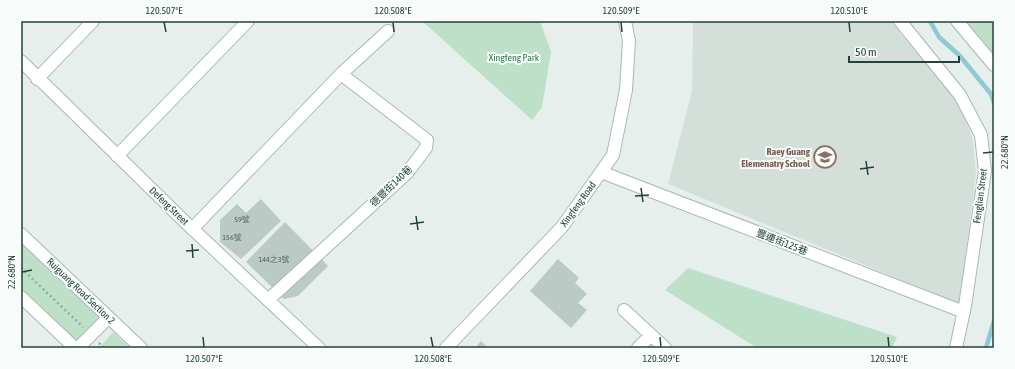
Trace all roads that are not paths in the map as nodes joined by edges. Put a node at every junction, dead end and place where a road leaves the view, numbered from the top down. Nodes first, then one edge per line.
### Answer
1 (93, 21) edge
2 (248, 21) edge
3 (625, 21) edge
4 (900, 21) edge
5 (957, 21) edge
6 (388, 30) dead end
7 (21, 61) edge
8 (994, 65) edge
9 (341, 74) junction
10 (38, 79) junction
11 (117, 156) junction
12 (601, 172) junction
13 (192, 228) junction
14 (21, 234) edge
15 (21, 297) edge
16 (268, 300) junction
17 (624, 310) dead end
18 (964, 312) junction
19 (108, 318) junction
20 (651, 335) junction
21 (77, 348) edge
22 (141, 348) edge
23 (319, 348) edge
24 (446, 348) edge
25 (638, 348) edge
26 (665, 348) edge
27 (956, 348) edge

1 - 10 street
2 - 11 street
3 - 12 street, Xingfeng Road
4 - 18 street, Fenglian Street
5 - 8 street
6 - 9 street
7 - 10 street, Defeng Street
9 - 13 street
9 - 16 street, 德豐街140巷
10 - 11 street, Defeng Street
11 - 13 street, Defeng Street
12 - 18 street, 豐連街125巷
12 - 24 street, Xingfeng Road
13 - 16 street, Defeng Street
14 - 19 street, Ruiguang Road Section 2
15 - 21 street
16 - 23 street, Defeng Street
17 - 20 street
18 - 27 street, Fenglian Street
19 - 21 street
19 - 22 street, Ruiguang Road Section 2
20 - 25 street
20 - 26 street

